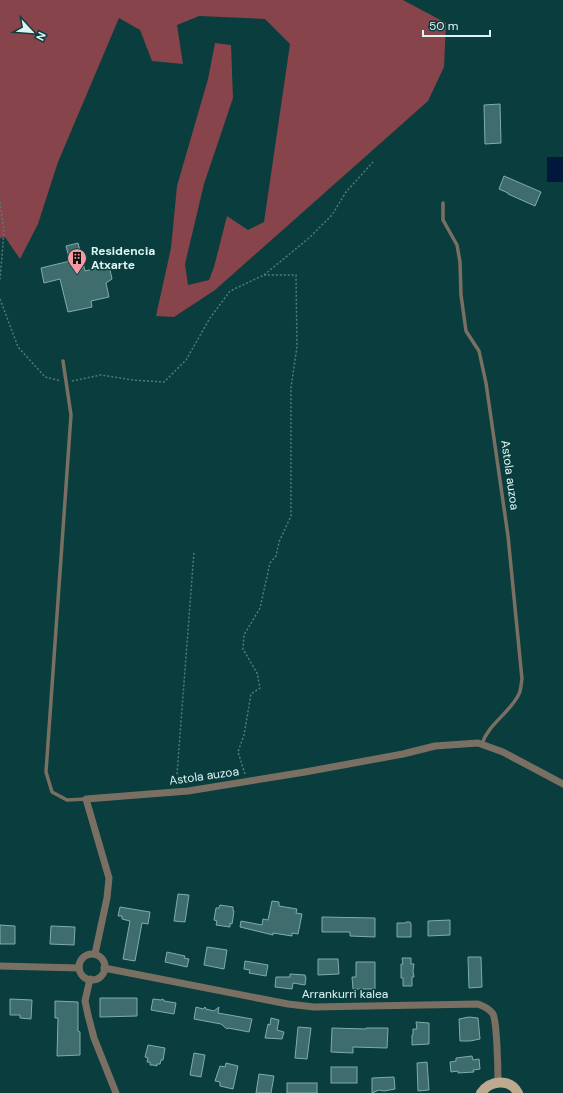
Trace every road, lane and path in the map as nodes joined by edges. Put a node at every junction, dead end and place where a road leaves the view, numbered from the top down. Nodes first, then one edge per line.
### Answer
1 (373, 162) dead end
2 (0, 202) edge
3 (443, 203) dead end
4 (264, 275) junction
5 (0, 280) edge
6 (0, 299) edge
7 (63, 361) dead end
8 (66, 382) junction
9 (194, 552) dead end
10 (482, 744) junction
11 (251, 781) junction
12 (563, 784) edge
13 (188, 791) junction
14 (86, 799) junction
15 (95, 954) junction
16 (0, 966) edge
17 (79, 968) junction
18 (104, 968) junction
19 (90, 979) junction
20 (498, 1082) junction
21 (116, 1093) edge
22 (481, 1093) edge
23 (518, 1093) edge

1 - 4 path
2 - 5 path
3 - 10 lane, Astola auzoa
4 - 8 path
4 - 11 path
6 - 8 path
7 - 8 lane
8 - 14 lane
9 - 13 path
10 - 11 street, Astola auzoa
10 - 12 street, Astola auzoa
11 - 13 street, Astola auzoa
13 - 14 street, Astola auzoa
14 - 15 street
15 - 17 street
15 - 18 street
16 - 17 street
17 - 19 street
18 - 19 street
18 - 20 street, Arrankurri kalea
19 - 21 street
20 - 22 main road
20 - 23 main road

